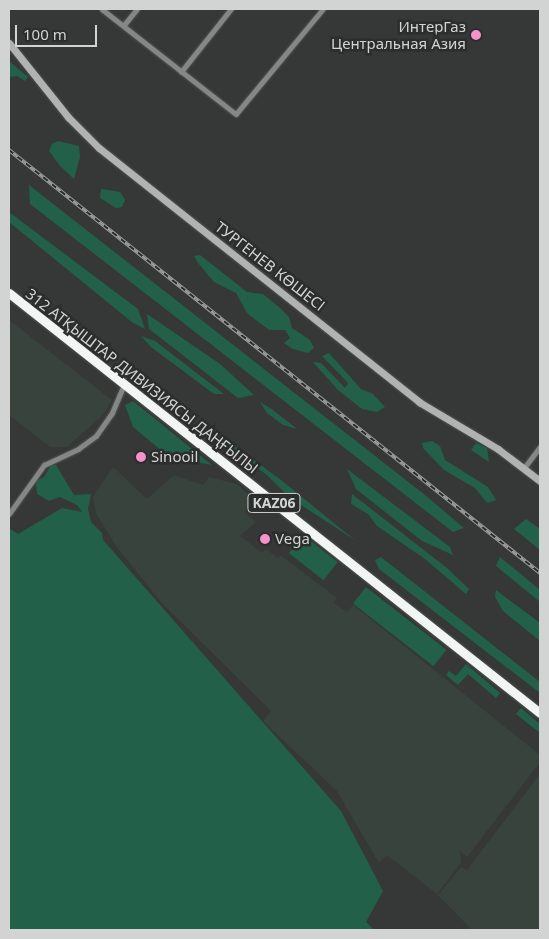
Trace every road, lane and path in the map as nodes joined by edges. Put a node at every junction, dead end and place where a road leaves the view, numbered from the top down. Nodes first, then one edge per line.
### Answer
1 (102, 9) edge
2 (136, 9) edge
3 (231, 9) edge
4 (323, 9) edge
5 (124, 25) junction
6 (9, 43) edge
7 (181, 72) junction
8 (9, 293) edge
9 (124, 385) junction
10 (540, 447) edge
11 (524, 468) junction
12 (540, 481) edge
13 (9, 514) edge
14 (540, 713) edge

1 - 5 street
2 - 5 street
3 - 7 street
4 - 7 street
5 - 7 street
6 - 11 main road, ТУРГЕНЕВ КӨШЕСІ
8 - 9 highway, 312 АТҚЫШТАР ДИВИЗИЯСЫ ДАҢҒЫЛЫ / KАZ06
9 - 13 street
9 - 14 highway, 312 АТҚЫШТАР ДИВИЗИЯСЫ ДАҢҒЫЛЫ / KАZ06
10 - 11 street
11 - 12 main road, ТУРГЕНЕВ КӨШЕСІ

